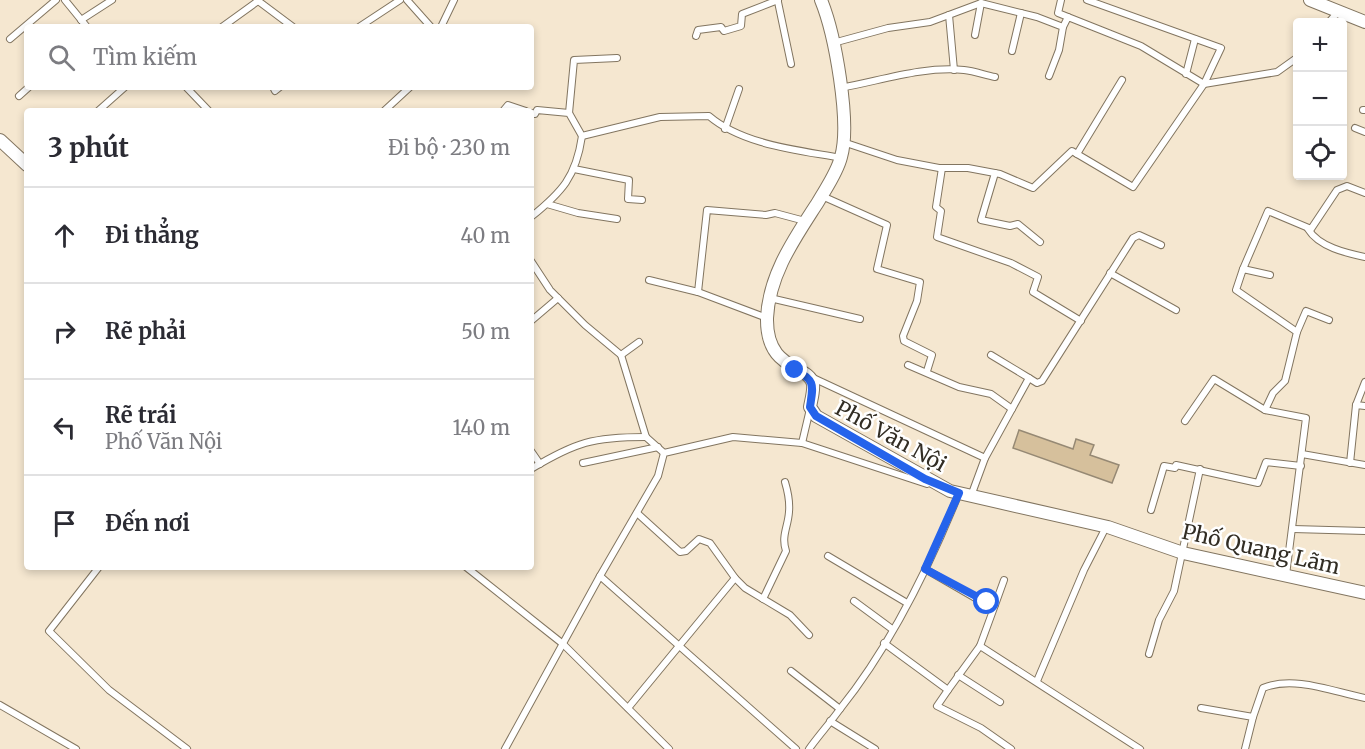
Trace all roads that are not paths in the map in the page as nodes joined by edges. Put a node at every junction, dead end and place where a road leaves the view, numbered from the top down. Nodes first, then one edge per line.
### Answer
1 (56, 0) edge
2 (65, 0) edge
3 (112, 0) edge
4 (258, 0) edge
5 (400, 0) edge
6 (407, 0) edge
7 (454, 0) edge
8 (821, 0) edge
9 (1061, 0) edge
10 (1088, 0) edge
11 (778, 1) edge
12 (1314, 1) edge
13 (981, 3) junction
14 (1338, 12) junction
15 (1022, 13) junction
16 (949, 15) junction
17 (1068, 16) junction
18 (1333, 18) edge
19 (81, 20) junction
20 (1365, 22) edge
21 (28, 24) edge
22 (84, 24) edge
23 (226, 24) edge
24 (289, 24) edge
25 (364, 24) edge
26 (428, 24) edge
27 (442, 24) edge
28 (24, 27) edge
29 (1063, 27) junction
30 (975, 35) dead end
31 (696, 36) dead end
32 (10, 39) dead end
33 (1195, 39) junction
34 (832, 43) junction
35 (1012, 51) dead end
36 (617, 58) dead end
37 (1293, 61) edge
38 (791, 64) dead end
39 (954, 70) junction
40 (1186, 74) junction
41 (1049, 76) dead end
42 (995, 77) dead end
43 (1122, 80) dead end
44 (1204, 84) junction
45 (839, 88) junction
46 (739, 89) dead end
47 (26, 90) edge
48 (122, 90) edge
49 (189, 90) edge
50 (407, 90) edge
51 (19, 96) dead end
52 (101, 108) edge
53 (205, 108) edge
54 (387, 108) edge
55 (569, 112) junction
56 (534, 114) edge
57 (1356, 128) dead end
58 (725, 129) junction
59 (1365, 132) edge
60 (582, 136) junction
61 (0, 140) edge
62 (843, 142) junction
63 (1077, 154) junction
64 (841, 158) junction
65 (24, 162) edge
66 (942, 168) junction
67 (574, 169) junction
68 (995, 173) junction
69 (1365, 193) edge
70 (822, 196) junction
71 (642, 200) dead end
72 (547, 204) junction
73 (534, 215) edge
74 (616, 219) dead end
75 (806, 221) junction
76 (1308, 229) junction
77 (1040, 243) dead end
78 (1161, 245) dead end
79 (1365, 257) edge
80 (534, 265) edge
81 (1243, 269) junction
82 (1110, 273) junction
83 (1270, 275) dead end
84 (648, 280) dead end
85 (698, 292) junction
86 (770, 297) junction
87 (558, 298) junction
88 (1176, 310) dead end
89 (534, 318) edge
90 (767, 318) junction
91 (860, 319) dead end
92 (1329, 320) dead end
93 (1081, 321) junction
94 (1297, 332) junction
95 (639, 342) dead end
96 (621, 355) junction
97 (991, 355) dead end
98 (908, 365) dead end
99 (927, 372) junction
100 (808, 376) junction
101 (1029, 378) junction
102 (1365, 382) edge
103 (1356, 405) junction
104 (1365, 406) edge
105 (810, 407) junction
106 (1012, 409) junction
107 (1265, 410) junction
108 (1185, 421) dead end
109 (646, 437) junction
110 (802, 443) junction
111 (658, 447) junction
112 (664, 453) junction
113 (1302, 454) junction
114 (534, 456) edge
115 (985, 458) junction
116 (1350, 463) junction
117 (540, 464) junction
118 (583, 464) dead end
119 (1365, 465) edge
120 (1301, 466) junction
121 (534, 467) edge
122 (1200, 469) junction
123 (785, 482) dead end
124 (960, 493) junction
125 (1151, 510) dead end
126 (637, 513) junction
127 (1293, 529) junction
128 (1104, 531) dead end
129 (1365, 531) edge
130 (1149, 539) joint
131 (1183, 553) junction
132 (828, 556) dead end
133 (925, 569) junction
134 (97, 570) edge
135 (470, 570) edge
136 (1286, 575) junction
137 (600, 576) junction
138 (735, 578) junction
139 (1004, 580) dead end
140 (1365, 593) edge
141 (763, 599) junction
142 (854, 601) dead end
143 (907, 603) junction
144 (995, 605) junction
145 (892, 629) junction
146 (809, 635) dead end
147 (884, 643) junction
148 (563, 644) junction
149 (677, 645) junction
150 (980, 646) junction
151 (1149, 654) dead end
152 (791, 671) dead end
153 (957, 675) junction
154 (1037, 681) junction
155 (948, 690) junction
156 (1365, 698) edge
157 (1000, 702) dead end
158 (0, 705) edge
159 (628, 708) junction
160 (1200, 708) dead end
161 (840, 709) junction
162 (1253, 717) junction
163 (830, 721) junction
164 (864, 746) edge
165 (75, 749) edge
166 (188, 749) edge
167 (505, 749) edge
168 (669, 749) edge
169 (796, 749) edge
170 (810, 749) edge
171 (875, 749) edge
172 (1011, 749) edge
173 (1140, 749) edge
174 (1245, 749) edge

1 - 21 lane
2 - 19 lane
3 - 19 lane
4 - 23 lane
4 - 24 lane
5 - 25 lane
6 - 26 lane
7 - 27 lane
8 - 34 street
9 - 17 lane
10 - 33 lane
11 - 31 lane
11 - 38 lane
12 - 14 street
13 - 15 lane
13 - 16 lane
13 - 30 lane
14 - 18 lane
14 - 20 street
15 - 29 lane
15 - 35 lane
16 - 34 lane
16 - 39 lane
17 - 29 lane
17 - 40 lane
19 - 22 lane
28 - 32 lane
29 - 41 lane
33 - 40 lane
33 - 44 lane
34 - 45 street
36 - 55 lane
37 - 44 lane
39 - 42 lane
39 - 45 lane
40 - 44 lane
43 - 63 lane
44 - 63 lane
45 - 62 street
46 - 58 lane
47 - 51 lane
48 - 52 lane
49 - 53 lane
50 - 54 lane
55 - 56 lane
55 - 60 lane
57 - 59 lane
58 - 60 lane
58 - 64 lane
60 - 67 lane
61 - 65 street
62 - 64 street
62 - 66 lane
63 - 68 lane
64 - 70 street
66 - 68 lane
66 - 93 lane
67 - 71 lane
67 - 72 lane
68 - 77 lane
69 - 76 lane
70 - 75 street
70 - 99 lane
72 - 73 lane
72 - 74 lane
75 - 85 lane
75 - 86 street
76 - 79 lane
76 - 81 lane
78 - 82 lane
80 - 87 lane
81 - 83 lane
81 - 94 lane
82 - 88 lane
82 - 93 lane
84 - 85 lane
85 - 90 lane
86 - 90 street
86 - 91 lane
87 - 89 lane
87 - 96 lane
90 - 100 street
92 - 94 lane
93 - 101 lane
94 - 107 lane
95 - 96 lane
96 - 109 lane
97 - 101 lane
98 - 99 lane
99 - 106 lane
100 - 105 street, Phố Văn Nội
100 - 115 lane
101 - 106 lane
102 - 103 lane
103 - 104 lane
103 - 116 lane
105 - 110 lane
105 - 124 street, Phố Văn Nội
106 - 115 lane
107 - 108 lane
107 - 113 lane
109 - 111 lane
109 - 117 lane
110 - 112 lane
110 - 124 lane
111 - 112 lane
111 - 118 lane
112 - 126 lane
113 - 116 lane
113 - 120 lane
114 - 117 lane
115 - 124 lane
116 - 119 lane
117 - 121 lane
120 - 122 lane
120 - 127 lane
122 - 125 lane
122 - 131 lane
123 - 141 lane
124 - 130 street, Phố Văn Nội
124 - 133 lane
126 - 137 lane
126 - 138 lane
127 - 129 lane
127 - 136 lane
128 - 154 lane
130 - 131 street, Phố Quang Lãm
131 - 136 street, Phố Quang Lãm
131 - 151 lane
132 - 143 lane
133 - 143 lane
133 - 144 lane
134 - 166 lane
135 - 148 lane
136 - 140 street, Phố Quang Lãm
137 - 148 lane
137 - 149 lane
138 - 141 lane
138 - 149 lane
139 - 144 lane
141 - 146 lane
142 - 145 lane
143 - 145 lane
144 - 150 lane
145 - 147 lane
147 - 155 lane
147 - 161 lane
148 - 159 lane
148 - 167 lane
149 - 159 lane
149 - 169 lane
150 - 153 lane
150 - 154 lane
152 - 161 lane
153 - 155 lane
153 - 157 lane
154 - 173 lane
155 - 172 lane
156 - 162 lane
158 - 165 lane
159 - 168 lane
160 - 162 lane
161 - 163 lane
162 - 174 lane
163 - 164 lane
163 - 170 lane
164 - 171 lane

